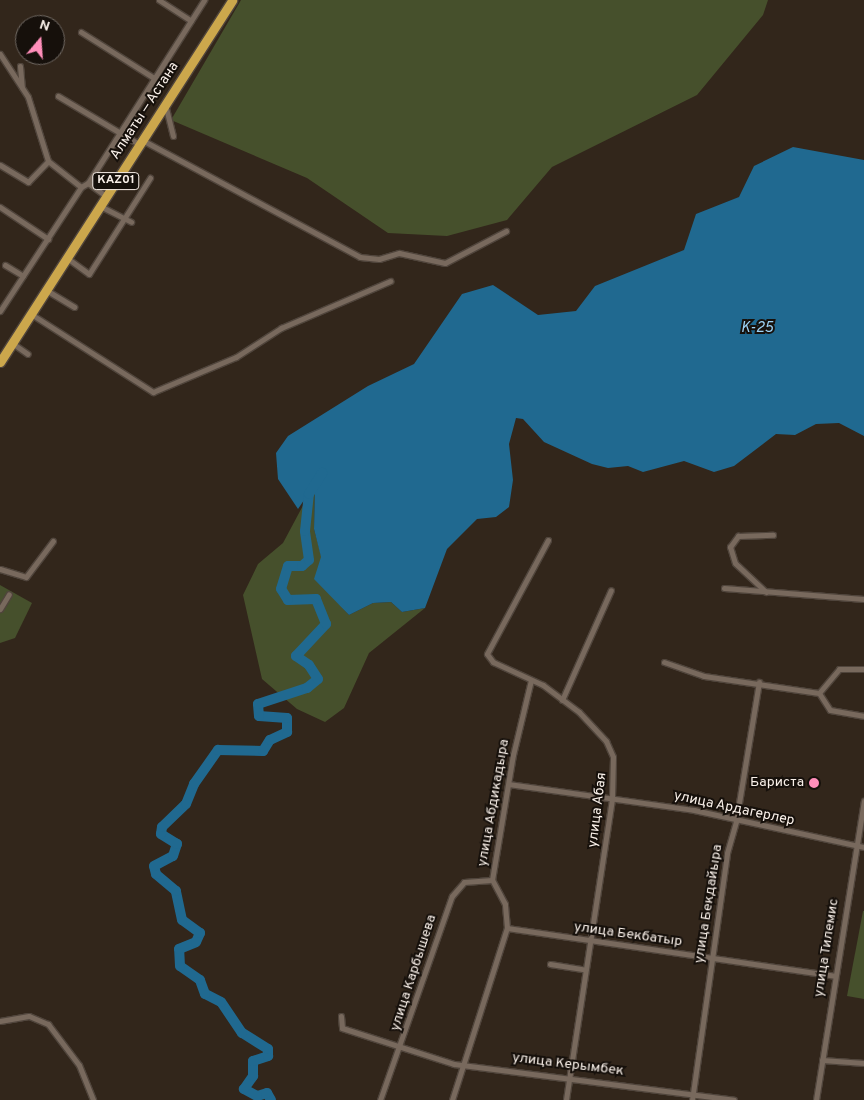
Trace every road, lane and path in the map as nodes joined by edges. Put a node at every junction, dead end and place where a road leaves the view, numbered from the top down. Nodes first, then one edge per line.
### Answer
1 (160, 0) edge
2 (204, 0) edge
3 (232, 0) edge
4 (191, 21) junction
5 (81, 32) dead end
6 (0, 54) edge
7 (20, 66) dead end
8 (154, 78) junction
9 (22, 88) junction
10 (58, 96) dead end
11 (165, 104) junction
12 (119, 132) junction
13 (173, 136) dead end
14 (141, 142) junction
15 (48, 161) junction
16 (0, 165) edge
17 (150, 178) dead end
18 (88, 183) junction
19 (81, 187) junction
20 (106, 196) junction
21 (100, 206) junction
22 (0, 207) edge
23 (125, 219) junction
24 (131, 222) dead end
25 (506, 231) dead end
26 (48, 239) junction
27 (67, 258) junction
28 (5, 264) dead end
29 (23, 276) junction
30 (390, 282) dead end
31 (46, 290) junction
32 (74, 308) dead end
33 (0, 311) edge
34 (30, 314) junction
35 (12, 343) junction
36 (28, 354) dead end
37 (0, 362) edge
38 (773, 535) dead end
39 (548, 540) dead end
40 (53, 541) dead end
41 (0, 569) edge
42 (724, 588) dead end
43 (611, 590) dead end
44 (766, 592) junction
45 (9, 594) dead end
46 (864, 600) edge
47 (0, 609) edge
48 (664, 662) dead end
49 (864, 669) edge
50 (531, 680) junction
51 (759, 682) junction
52 (819, 693) junction
53 (562, 700) junction
54 (864, 716) edge
55 (509, 784) junction
56 (612, 799) junction
57 (864, 801) edge
58 (736, 821) junction
59 (856, 845) junction
60 (864, 847) edge
61 (492, 880) junction
62 (507, 928) junction
63 (590, 940) junction
64 (712, 958) junction
65 (550, 964) dead end
66 (586, 970) junction
67 (835, 976) junction
68 (341, 1016) dead end
69 (1, 1019) edge
70 (400, 1048) junction
71 (822, 1060) junction
72 (864, 1063) edge
73 (462, 1065) junction
74 (570, 1078) junction
75 (692, 1097) edge
76 (93, 1100) edge
77 (380, 1100) edge
78 (452, 1100) edge
79 (566, 1100) edge
80 (734, 1100) edge
81 (816, 1100) edge

1 - 4 street
2 - 4 street
3 - 11 highway, Алматы — Астана / KАZ01
4 - 8 street
5 - 8 street
6 - 9 street
7 - 9 street
8 - 12 street
9 - 15 street
10 - 12 street
11 - 13 street
11 - 14 highway, Алматы — Астана / KАZ01
12 - 14 street
12 - 18 street
14 - 20 highway, Алматы — Астана / KАZ01
14 - 25 street
15 - 16 street
15 - 19 street
17 - 23 street
18 - 19 street
18 - 20 street
19 - 26 street
20 - 21 highway, Алматы — Астана / KАZ01
21 - 23 street
21 - 27 highway, Алматы — Астана / KАZ01
22 - 26 street
23 - 24 street
23 - 27 street
26 - 29 street
27 - 31 highway, Алматы — Астана / KАZ01
28 - 29 street
29 - 33 street
30 - 34 street
31 - 32 street
31 - 34 highway, Алматы — Астана / KАZ01
34 - 35 highway, Алматы — Астана / KАZ01
35 - 36 street
35 - 37 highway, Алматы — Астана / KАZ01
38 - 44 street
39 - 50 street, улица Абая
40 - 41 street
42 - 44 street
43 - 53 street
44 - 46 street
45 - 47 street
48 - 51 street
49 - 52 street
50 - 53 street, улица Абая
50 - 55 street, улица Абдикадыра
51 - 52 street
51 - 58 street, улица Бекдайыра
52 - 54 street
53 - 56 street, улица Абая
55 - 56 street, улица Ардагерлер
55 - 61 street, улица Абдикадыра
56 - 58 street, улица Ардагерлер
56 - 63 street, улица Абая
57 - 59 street, улица Тилемис
58 - 59 street, улица Ардагерлер
58 - 64 street, улица Бекдайыра
59 - 60 street, улица Ардагерлер
59 - 67 street, улица Тилемис
61 - 62 street, улица Абдикадыра
61 - 70 street, улица Карбышева
62 - 63 street, улица Бекбатыр
62 - 73 street, улица Абдикадыра
63 - 64 street, улица Бекбатыр
63 - 66 street, улица Абая
64 - 67 street, улица Бекбатыр
64 - 75 street, улица Бекдайыра
65 - 66 street
66 - 74 street, улица Абая
67 - 71 street, улица Тилемис
68 - 70 street, улица Керымбек
69 - 76 street
70 - 73 street, улица Керымбек
70 - 77 street, улица Карбышева
71 - 72 street
71 - 81 street, улица Тилемис
73 - 74 street, улица Керымбек
73 - 78 street, улица Абдикадыра
74 - 75 street, улица Керымбек
74 - 79 street, улица Абая
75 - 80 street, улица Керымбек

